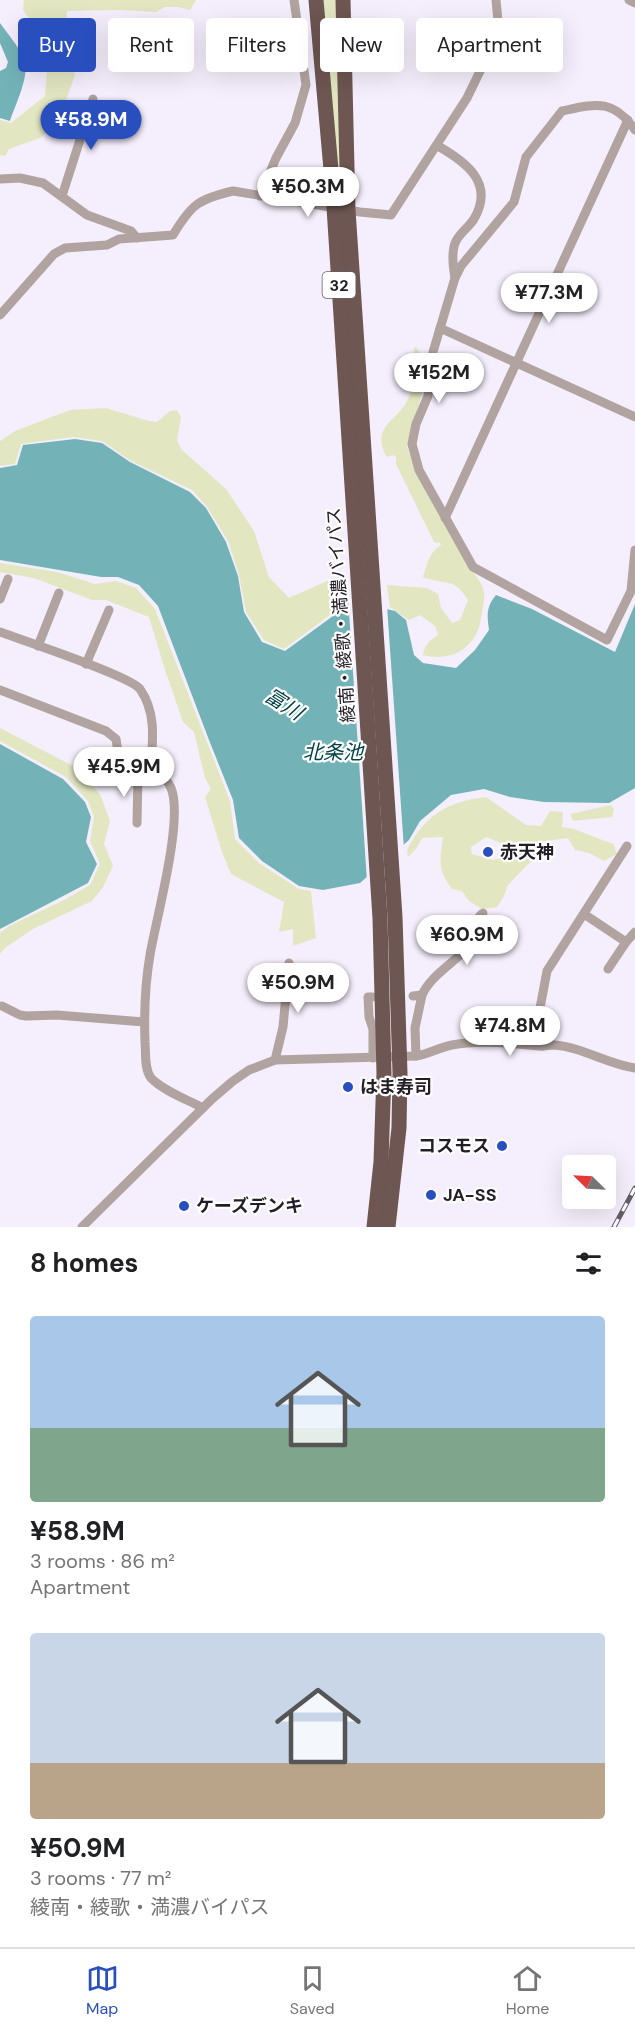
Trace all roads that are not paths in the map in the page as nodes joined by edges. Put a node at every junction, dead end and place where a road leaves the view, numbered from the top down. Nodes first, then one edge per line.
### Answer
1 (294, 0) edge
2 (316, 0) edge
3 (343, 0) edge
4 (496, 0) edge
5 (629, 0) edge
6 (635, 3) edge
7 (93, 99) dead end
8 (628, 120) junction
9 (635, 130) edge
10 (438, 146) junction
11 (0, 179) edge
12 (63, 196) junction
13 (260, 196) junction
14 (341, 209) junction
15 (137, 238) junction
16 (455, 278) junction
17 (0, 315) edge
18 (440, 328) junction
19 (516, 363) junction
20 (635, 417) edge
21 (446, 518) junction
22 (635, 550) edge
23 (8, 579) dead end
24 (59, 593) dead end
25 (0, 599) edge
26 (110, 610) dead end
27 (0, 632) edge
28 (38, 646) junction
29 (86, 664) junction
30 (0, 690) edge
31 (151, 764) junction
32 (138, 774) junction
33 (137, 823) dead end
34 (627, 846) dead end
35 (483, 913) dead end
36 (584, 914) junction
37 (388, 917) junction
38 (635, 932) edge
39 (626, 942) junction
40 (289, 963) dead end
41 (608, 969) dead end
42 (372, 997) dead end
43 (2, 1006) dead end
44 (144, 1022) junction
45 (543, 1046) junction
46 (416, 1056) junction
47 (385, 1058) junction
48 (275, 1060) junction
49 (635, 1068) edge
50 (202, 1108) junction
51 (82, 1227) edge
52 (374, 1227) edge
53 (388, 1227) edge

1 - 13 street
2 - 14 highway, 綾南・綾歌・満濃バイパス / 32
3 - 14 highway, 綾南・綾歌・満濃バイパス / 32
4 - 10 street
5 - 6 street
7 - 12 street
8 - 9 street
8 - 16 street
8 - 19 street
10 - 14 street
10 - 16 street
11 - 12 street
12 - 15 street
13 - 14 street
13 - 15 street
14 - 37 highway, 綾南・綾歌・満濃バイパス / 32
14 - 37 highway, 綾南・綾歌・満濃バイパス / 32
15 - 17 street
16 - 18 street
18 - 19 street
18 - 21 street
19 - 20 street
19 - 21 street
21 - 22 street
23 - 25 street
24 - 28 street
26 - 29 street
27 - 28 street
28 - 29 street
29 - 31 street
30 - 32 street
31 - 32 street
31 - 44 street
32 - 33 street
34 - 36 street
35 - 46 street
36 - 39 street
36 - 45 street
37 - 47 highway, 綾南・綾歌・満濃バイパス / 32
38 - 39 street
39 - 41 street
40 - 48 street
42 - 47 street
43 - 44 street
44 - 50 street
45 - 46 street
45 - 49 street
46 - 47 street
47 - 48 street
47 - 52 highway, 綾南・綾歌・満濃バイパス / 32
47 - 53 highway, 綾南・綾歌・満濃バイパス / 32
48 - 50 street
50 - 51 street

